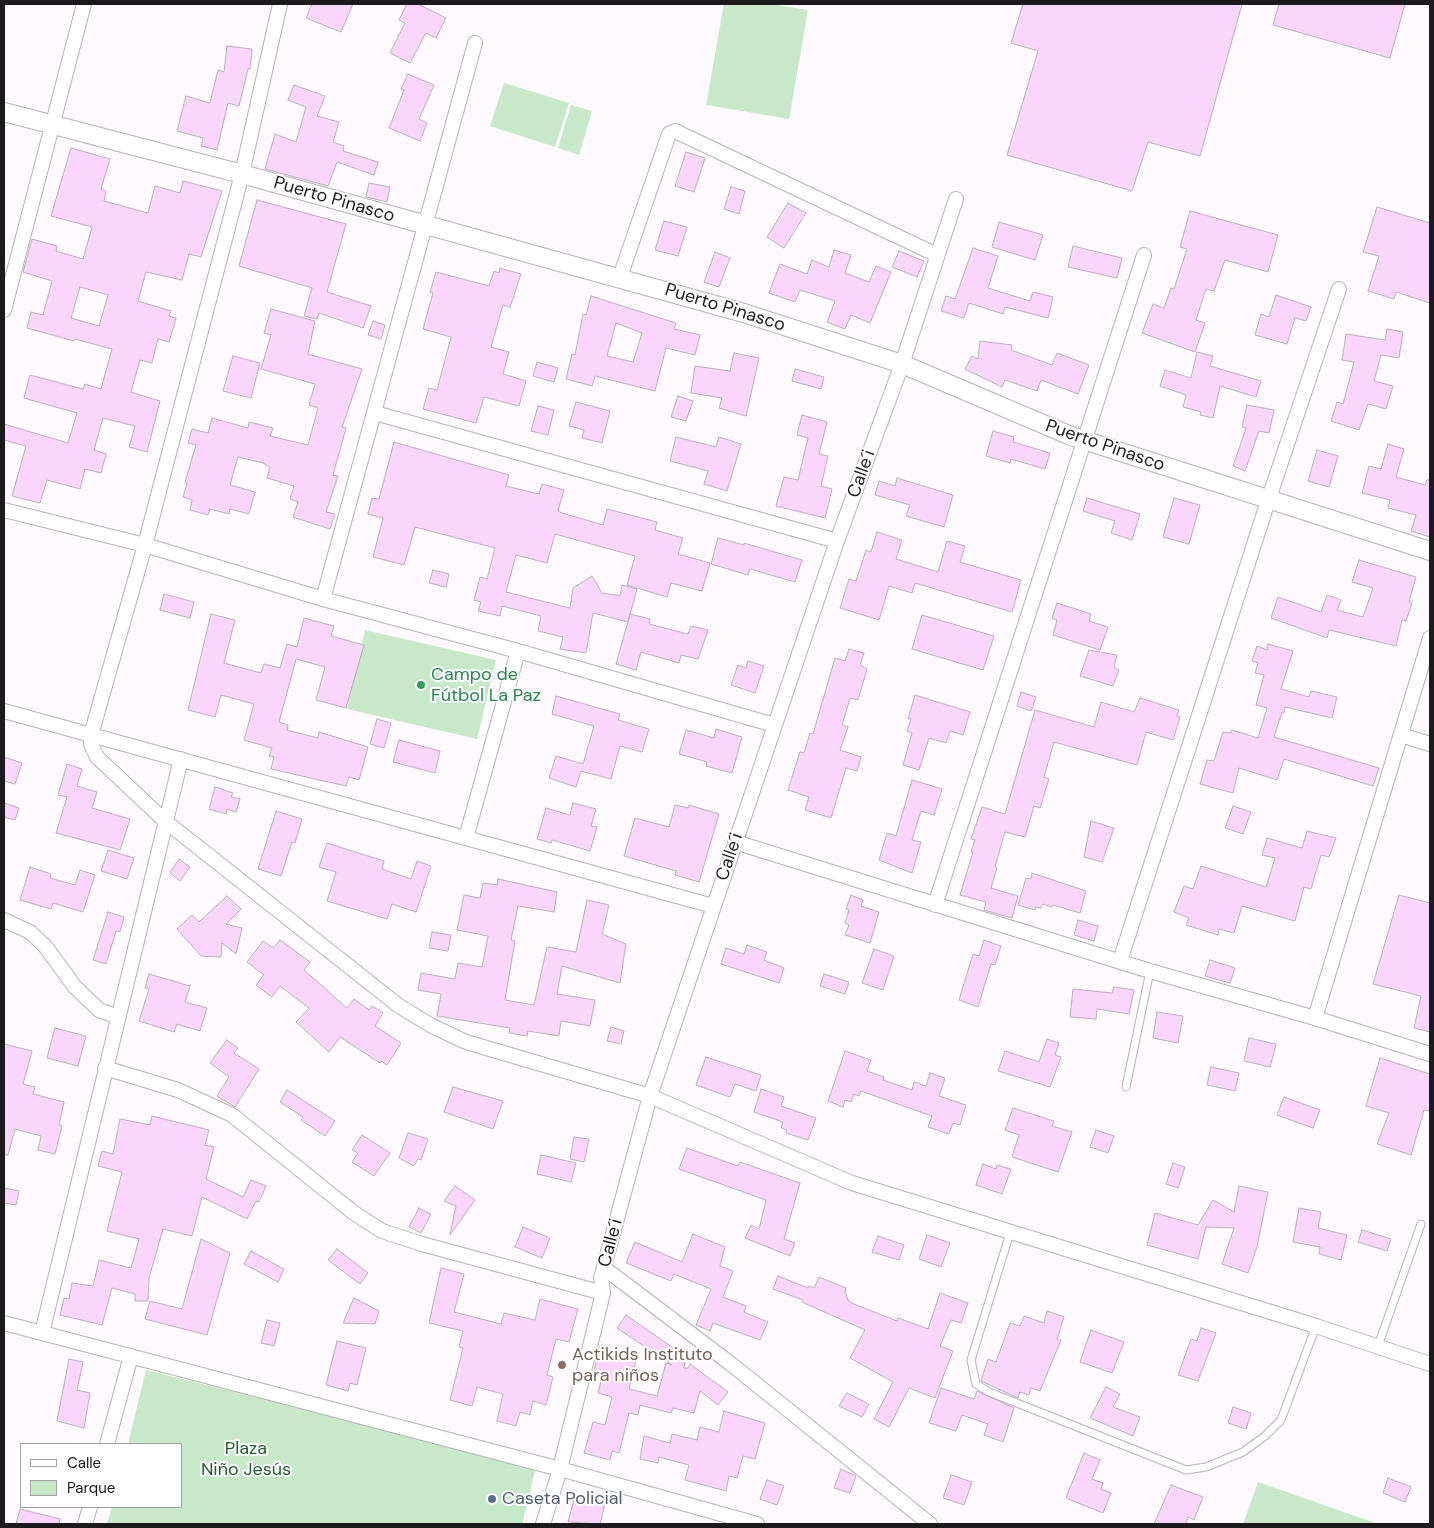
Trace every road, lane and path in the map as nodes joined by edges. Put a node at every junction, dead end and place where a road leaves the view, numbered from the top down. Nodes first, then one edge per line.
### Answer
1 (84, 4) edge
2 (280, 4) edge
3 (475, 43) dead end
4 (4, 112) edge
5 (54, 125) junction
6 (242, 174) junction
7 (956, 199) dead end
8 (424, 225) junction
9 (937, 255) junction
10 (1144, 255) dead end
11 (620, 277) junction
12 (1339, 287) dead end
13 (4, 310) edge
14 (902, 364) junction
15 (375, 412) junction
16 (1085, 440) junction
17 (1268, 501) junction
18 (4, 510) edge
19 (837, 541) junction
20 (145, 544) junction
21 (1430, 551) edge
22 (323, 599) junction
23 (1430, 638) edge
24 (518, 651) junction
25 (4, 710) edge
26 (774, 725) junction
27 (91, 735) junction
28 (1401, 735) junction
29 (1430, 744) edge
30 (181, 759) junction
31 (165, 821) junction
32 (466, 838) junction
33 (735, 842) junction
34 (935, 905) junction
35 (714, 906) junction
36 (4, 920) edge
37 (1120, 961) junction
38 (1150, 971) junction
39 (118, 1017) junction
40 (1315, 1018) junction
41 (1430, 1054) edge
42 (105, 1068) junction
43 (1126, 1087) dead end
44 (650, 1096) junction
45 (1421, 1224) dead end
46 (1010, 1233) junction
47 (604, 1268) junction
48 (603, 1293) junction
49 (4, 1323) edge
50 (1316, 1326) junction
51 (42, 1333) junction
52 (1378, 1346) junction
53 (131, 1356) junction
54 (1430, 1364) edge
55 (107, 1443) edge
56 (560, 1469) junction
57 (90, 1508) edge
58 (85, 1524) edge
59 (543, 1524) edge
60 (757, 1524) edge
61 (930, 1524) edge

1 - 5 street
2 - 6 street
3 - 8 street
4 - 5 street, Puerto Pinasco
5 - 6 street, Puerto Pinasco
5 - 13 street
6 - 8 street, Puerto Pinasco
6 - 20 street
7 - 9 street, Calle´i
8 - 11 street, Puerto Pinasco
8 - 15 street
9 - 11 street
9 - 14 street, Calle´i
10 - 16 street
11 - 14 street, Puerto Pinasco
12 - 17 street
14 - 16 street, Puerto Pinasco
14 - 19 street, Calle´i
15 - 19 street
15 - 22 street
16 - 17 street, Puerto Pinasco
16 - 34 street
17 - 21 street, Puerto Pinasco
17 - 37 street
18 - 20 street
19 - 26 street, Calle´i
20 - 22 street
20 - 27 street
22 - 24 street
23 - 28 street
24 - 26 street
24 - 32 street
25 - 27 street
26 - 33 street, Calle´i
27 - 30 street
27 - 31 street
28 - 29 street
28 - 40 street
30 - 31 street
30 - 32 street
31 - 39 street
31 - 44 street
32 - 35 street
33 - 34 street
33 - 35 street, Calle´i
34 - 37 street
35 - 44 street, Calle´i
36 - 39 street
37 - 38 street
38 - 40 street
38 - 43 lane
39 - 42 street
40 - 41 street
42 - 48 street
42 - 51 street
44 - 46 street
44 - 47 street, Calle´i
45 - 52 lane
46 - 50 street
46 - 50 lane
47 - 48 street, Calle´i
47 - 61 street
48 - 56 street, Calle´i
49 - 51 street
50 - 52 street
51 - 53 street
52 - 54 street
53 - 55 street
53 - 56 street
56 - 59 street, Calle´i
56 - 60 street
57 - 58 street

